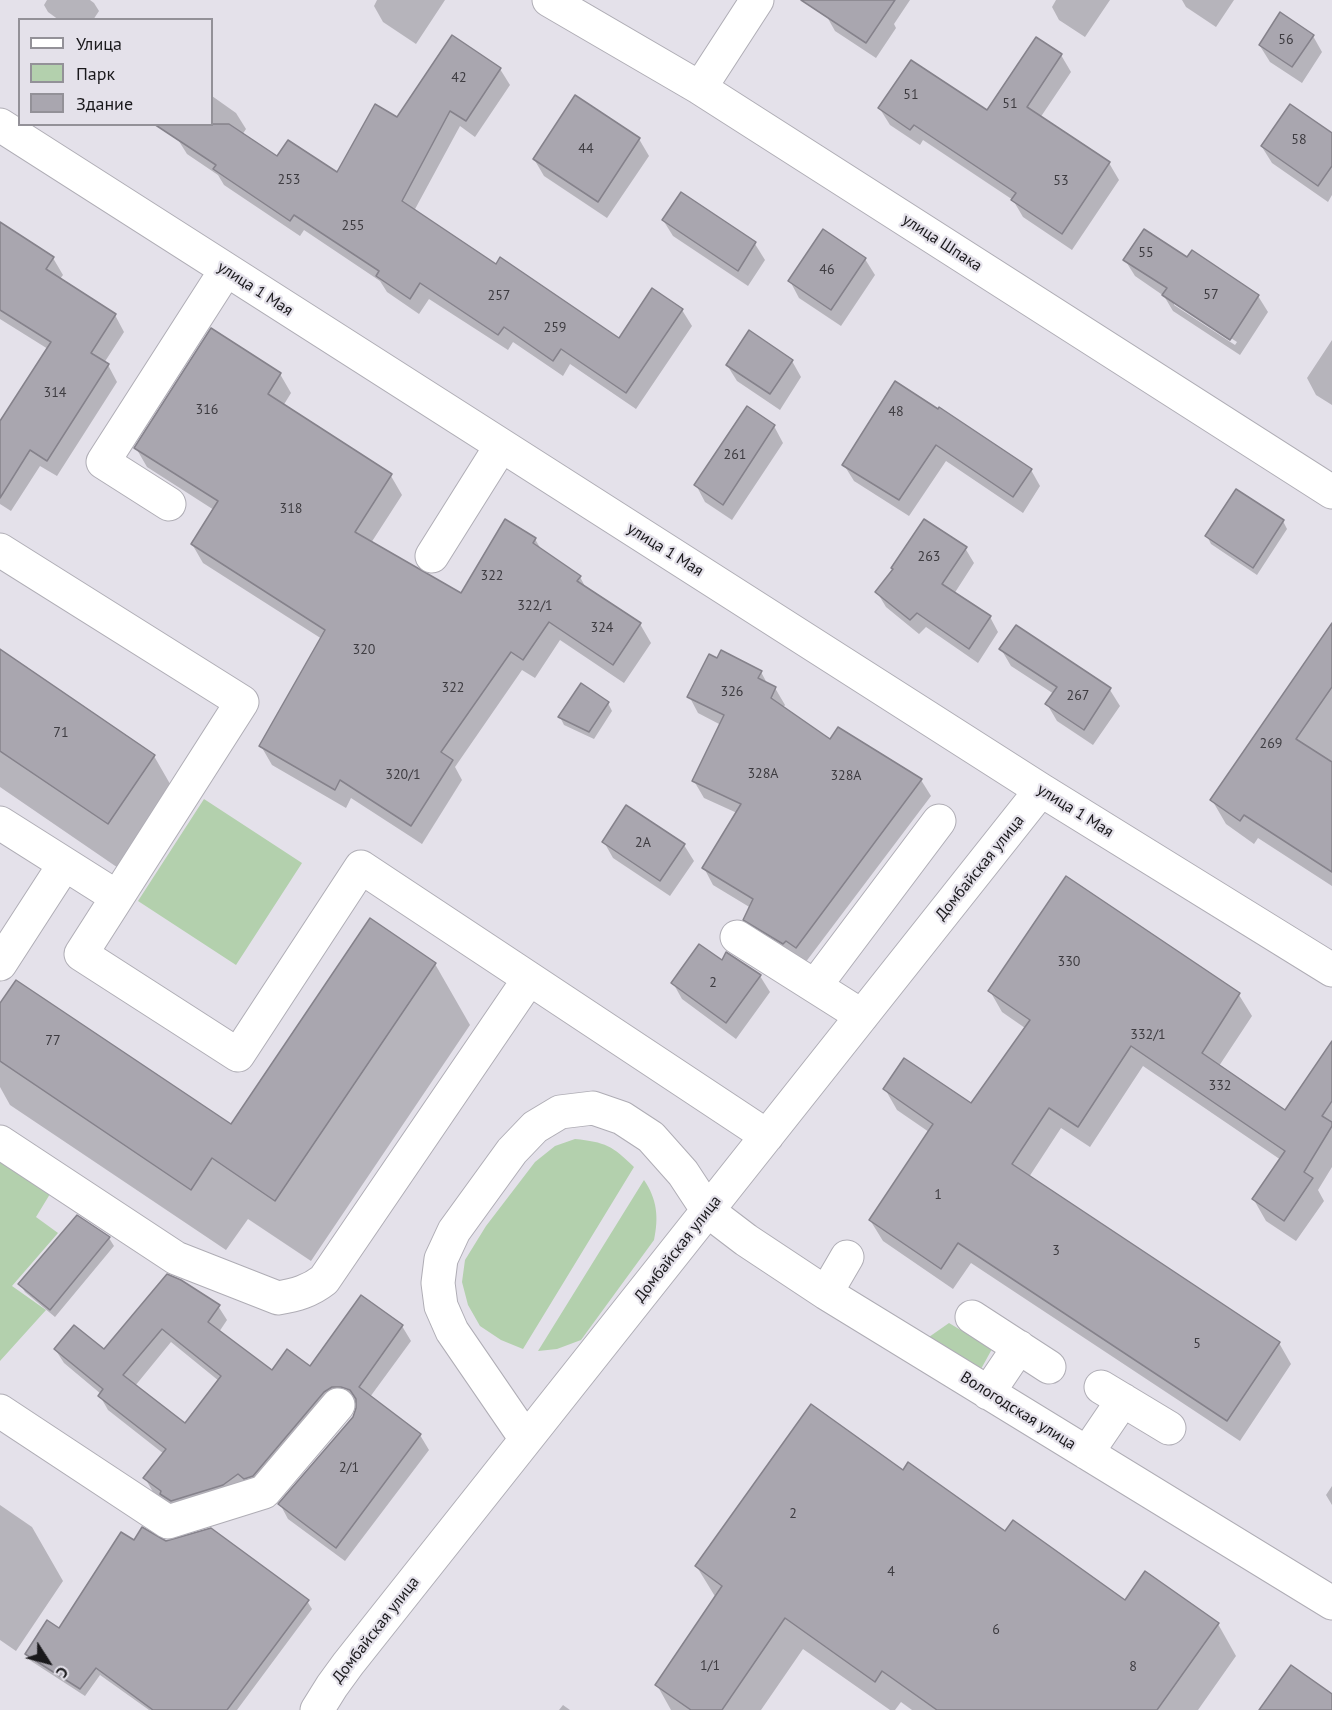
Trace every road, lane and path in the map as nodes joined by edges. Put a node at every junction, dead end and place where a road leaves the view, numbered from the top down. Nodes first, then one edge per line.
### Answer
1 (549, 0) edge
2 (757, 0) edge
3 (700, 87) junction
4 (0, 125) edge
5 (226, 270) junction
6 (501, 446) junction
7 (1332, 492) edge
8 (169, 504) dead end
9 (0, 550) edge
10 (432, 556) dead end
11 (1041, 790) junction
12 (939, 822) dead end
13 (0, 823) edge
14 (64, 865) junction
15 (117, 897) junction
16 (737, 938) dead end
17 (0, 963) edge
18 (1332, 970) edge
19 (529, 978) junction
20 (815, 986) junction
21 (862, 1016) junction
22 (767, 1136) junction
23 (0, 1142) edge
24 (708, 1211) junction
25 (847, 1257) dead end
26 (826, 1293) junction
27 (972, 1317) dead end
28 (1019, 1347) junction
29 (1049, 1367) dead end
30 (988, 1393) junction
31 (338, 1405) dead end
32 (0, 1411) edge
33 (1168, 1428) dead end
34 (526, 1439) junction
35 (1087, 1453) junction
36 (1332, 1604) edge
37 (326, 1702) edge

1 - 3 street, улица Шпака
2 - 3 street
3 - 7 street, улица Шпака
4 - 5 street, улица 1 Мая
5 - 6 street, улица 1 Мая
5 - 8 street
6 - 10 street
6 - 11 street, улица 1 Мая
9 - 15 street
11 - 18 street, улица 1 Мая
11 - 21 street, Домбайская улица
12 - 20 street
13 - 14 street
14 - 15 street
14 - 17 street
15 - 19 street
16 - 20 street
19 - 22 street
19 - 23 street
20 - 21 street
21 - 22 street, Домбайская улица
22 - 24 street, Домбайская улица
24 - 26 street, Вологодская улица
24 - 34 street, Домбайская улица
24 - 34 street, Вологодская улица
25 - 26 street
26 - 30 street, Вологодская улица
27 - 28 street
28 - 29 street
28 - 30 street
30 - 35 street, Вологодская улица
31 - 32 street
33 - 35 street
34 - 37 street, Домбайская улица
35 - 36 street, Вологодская улица

